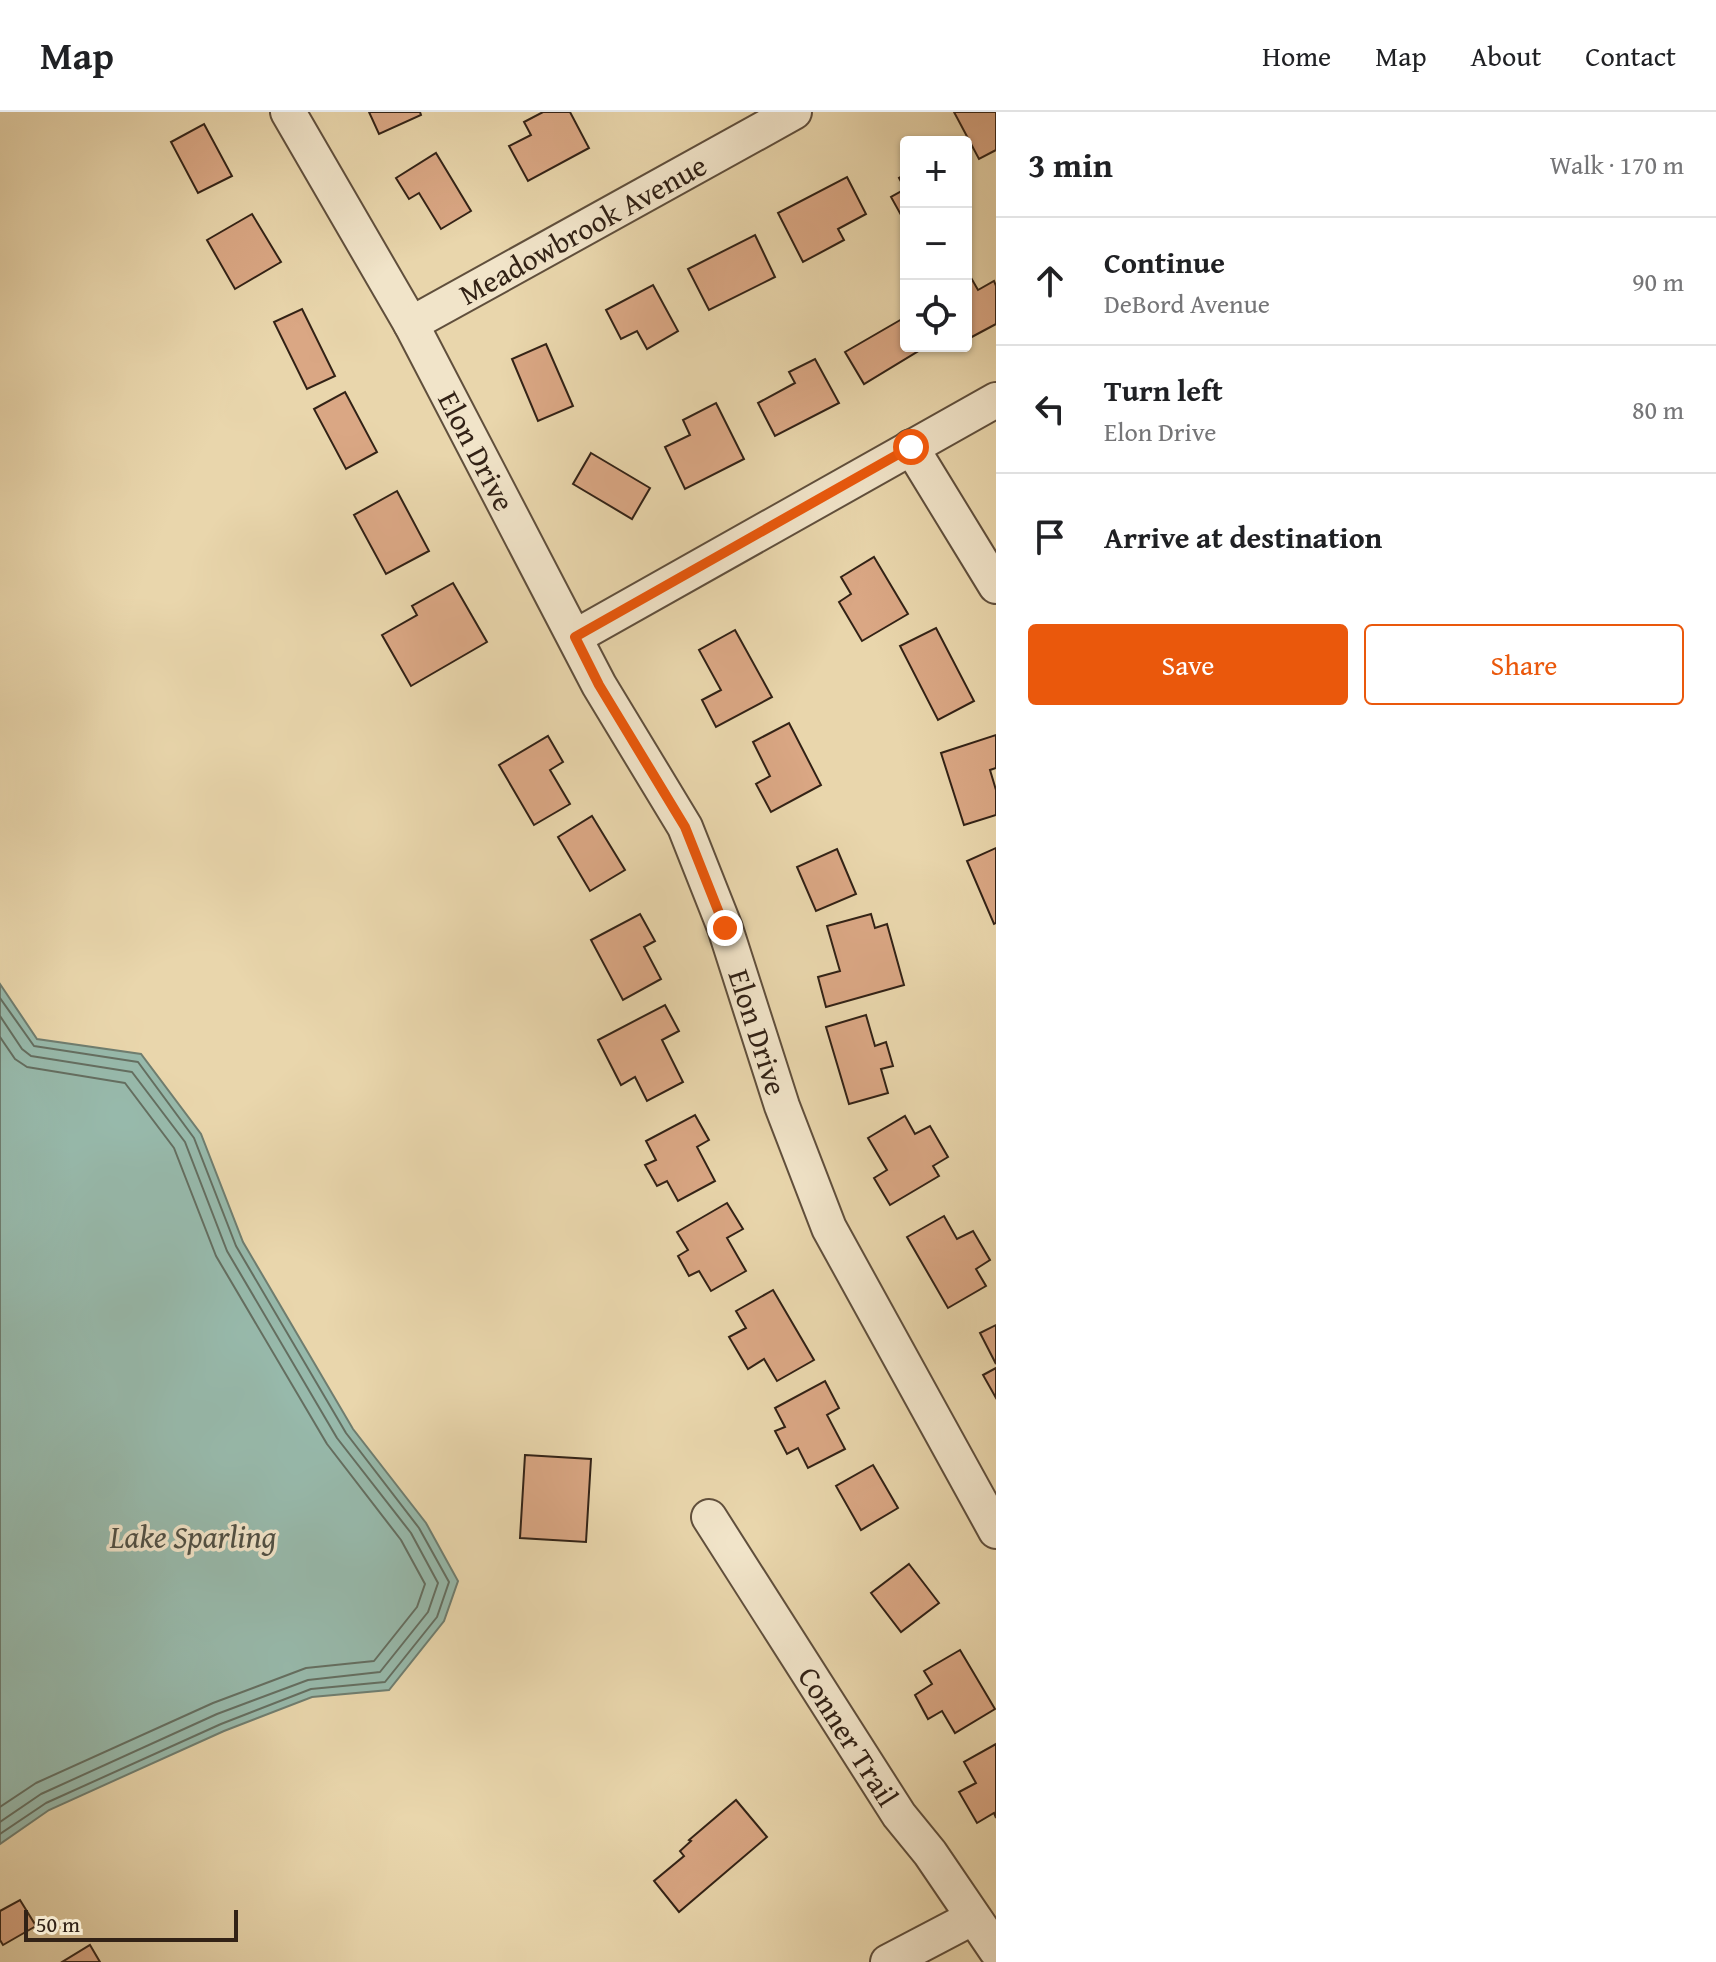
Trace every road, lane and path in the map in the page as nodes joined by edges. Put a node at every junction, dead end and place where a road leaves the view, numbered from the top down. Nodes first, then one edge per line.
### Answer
1 (288, 112) edge
2 (794, 112) edge
3 (411, 324) junction
4 (996, 400) edge
5 (911, 447) junction
6 (996, 586) edge
7 (575, 637) junction
8 (709, 1517) dead end
9 (996, 1531) edge
10 (972, 1918) junction
11 (996, 1950) edge
12 (888, 1962) edge

1 - 3 street, Elon Drive
2 - 3 street, Meadowbrook Avenue
3 - 7 street, Elon Drive
4 - 5 street
5 - 6 street
5 - 7 street
7 - 9 street, Elon Drive
8 - 10 street, Conner Trail
10 - 11 street, Conner Trail
10 - 12 street

